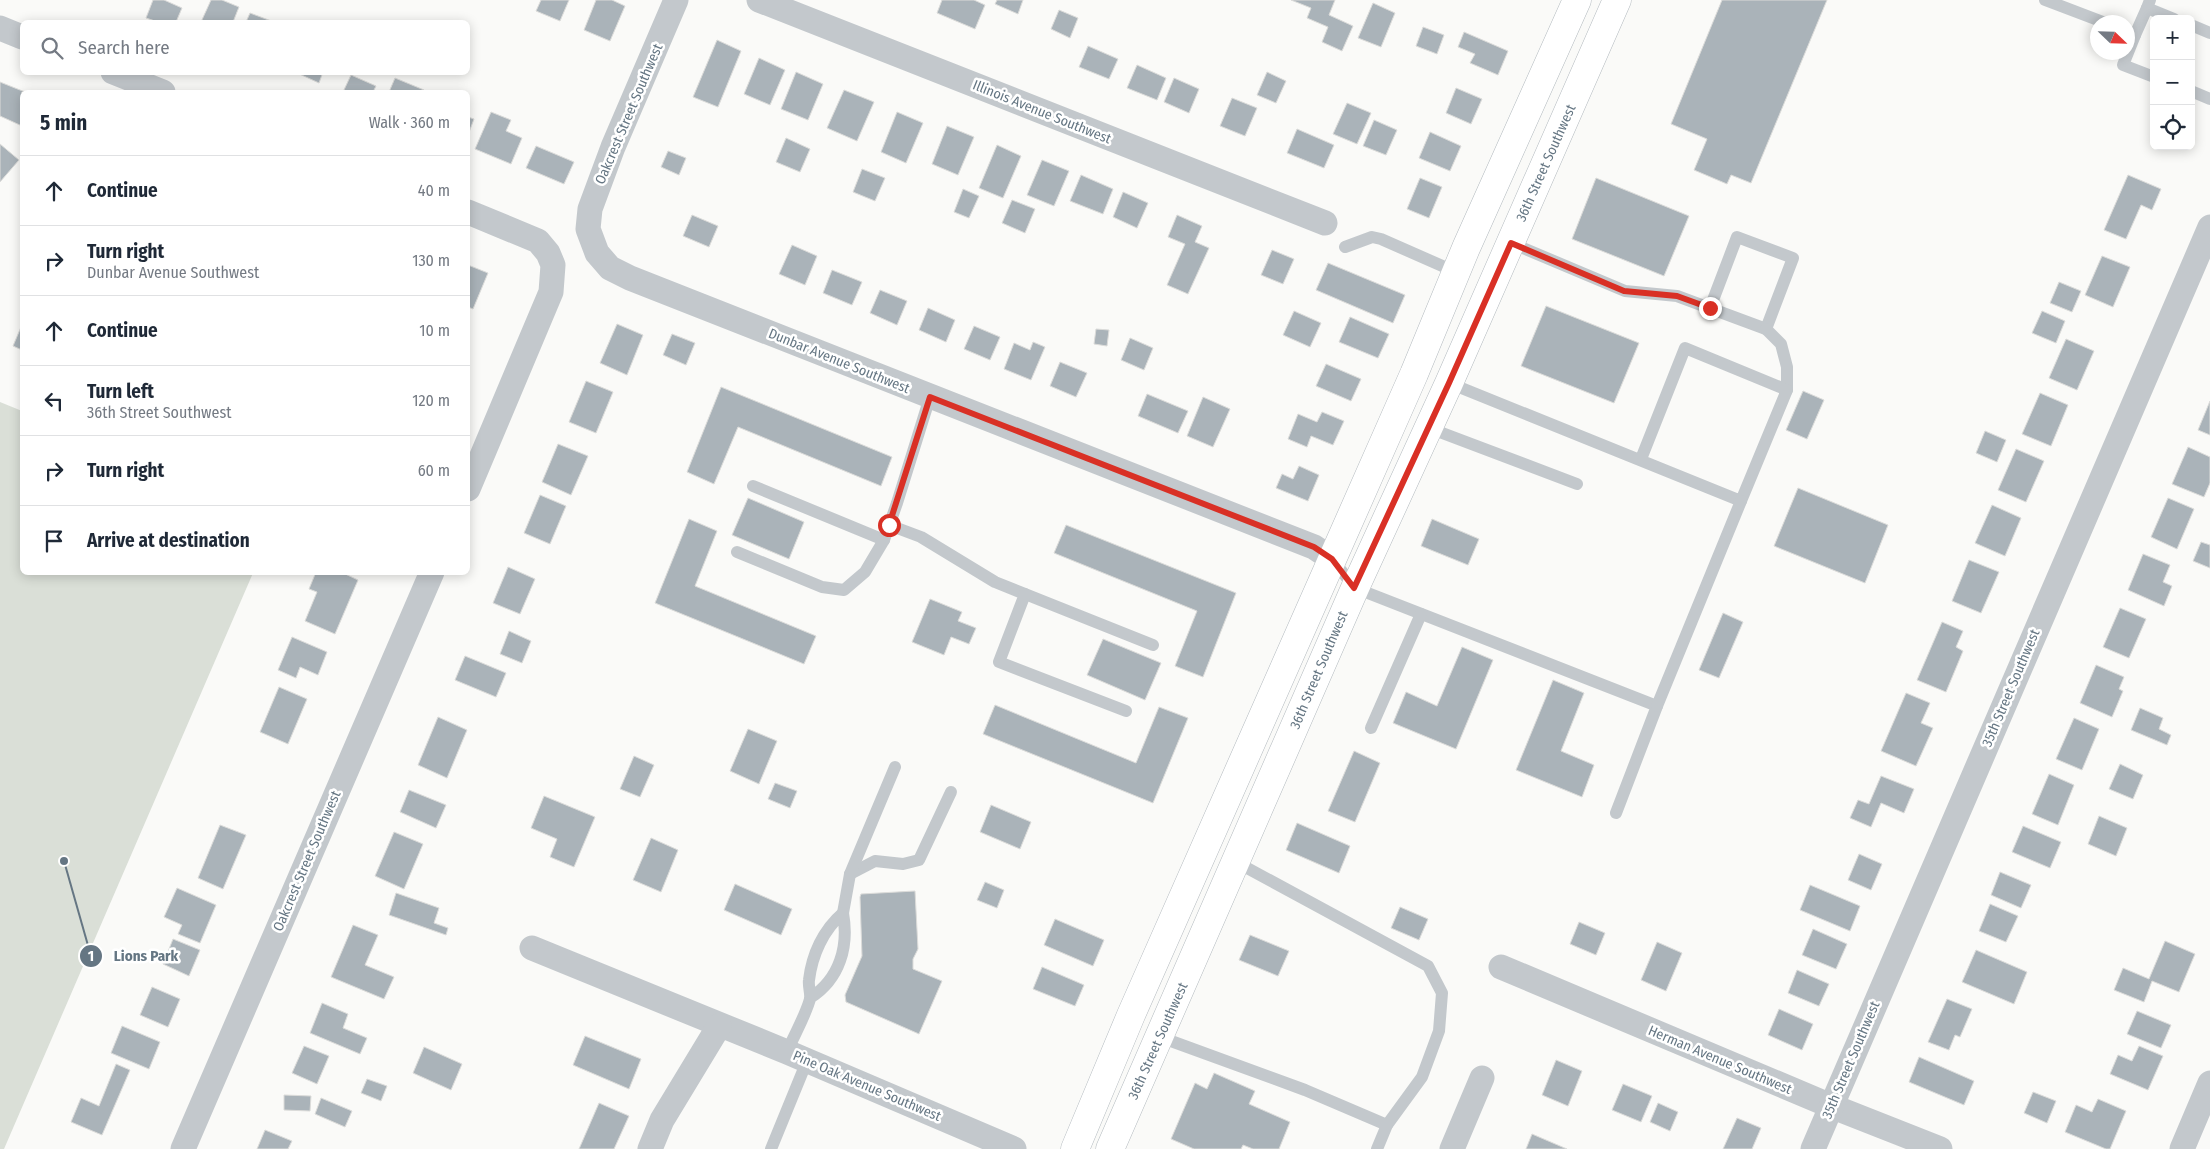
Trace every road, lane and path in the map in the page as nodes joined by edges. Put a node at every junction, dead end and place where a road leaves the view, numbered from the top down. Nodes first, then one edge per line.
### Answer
1 (676, 0) edge
2 (759, 0) edge
3 (1577, 0) edge
4 (1617, 0) edge
5 (2045, 0) edge
6 (2148, 4) edge
7 (2167, 15) edge
8 (2090, 17) edge
9 (2195, 26) edge
10 (2135, 27) edge
11 (0, 28) edge
12 (2210, 32) edge
13 (20, 36) edge
14 (2124, 60) edge
15 (120, 75) edge
16 (2150, 75) edge
17 (158, 90) edge
18 (2195, 93) edge
19 (2210, 99) edge
20 (470, 213) edge
21 (1325, 224) dead end
22 (2210, 227) edge
23 (588, 229) joint
24 (1511, 243) junction
25 (1346, 247) dead end
26 (1456, 272) junction
27 (1710, 308) junction
28 (1766, 328) junction
29 (1449, 383) junction
30 (1787, 390) junction
31 (930, 397) junction
32 (1428, 428) junction
33 (1642, 459) junction
34 (470, 484) edge
35 (1577, 484) dead end
36 (753, 486) dead end
37 (1741, 501) junction
38 (889, 525) junction
39 (884, 540) junction
40 (737, 552) dead end
41 (1332, 559) junction
42 (431, 575) edge
43 (1354, 588) junction
44 (1025, 594) junction
45 (1421, 614) junction
46 (1153, 645) dead end
47 (1657, 706) junction
48 (1126, 711) dead end
49 (1371, 728) dead end
50 (895, 767) dead end
51 (952, 792) dead end
52 (1616, 813) dead end
53 (1236, 862) junction
54 (850, 874) junction
55 (843, 913) junction
56 (532, 948) dead end
57 (1501, 967) dead end
58 (810, 998) junction
59 (719, 1026) junction
60 (1160, 1037) junction
61 (797, 1057) junction
62 (1482, 1078) dead end
63 (2210, 1083) edge
64 (1831, 1106) junction
65 (1387, 1125) junction
66 (1008, 1148) edge
67 (1079, 1148) edge
68 (183, 1149) edge
69 (650, 1149) edge
70 (770, 1149) edge
71 (1110, 1149) edge
72 (1377, 1149) edge
73 (1452, 1149) edge
74 (1813, 1149) edge
75 (1940, 1149) edge
76 (2182, 1149) edge

1 - 23 street, Oakcrest Street Southwest
2 - 21 street, Illinois Avenue Southwest
3 - 26 street
4 - 24 street, 36th Street Southwest
5 - 8 lane
6 - 7 lane
6 - 10 lane
9 - 12 lane
11 - 13 street
14 - 16 lane
15 - 17 street
18 - 19 lane
20 - 34 street
22 - 64 street, 35th Street Southwest
23 - 31 street, Dunbar Avenue Southwest
24 - 27 lane
24 - 29 street, 36th Street Southwest
25 - 26 lane
26 - 41 street
27 - 28 lane
27 - 28 lane
28 - 30 lane
29 - 32 street, 36th Street Southwest
29 - 33 lane
30 - 33 lane
30 - 37 lane
31 - 38 lane
31 - 41 street, Dunbar Avenue Southwest
32 - 35 lane
32 - 43 street, 36th Street Southwest
33 - 37 lane
36 - 39 lane
37 - 47 lane
38 - 39 lane
38 - 44 lane
39 - 40 lane
41 - 43 lane
41 - 67 street
42 - 68 street, Oakcrest Street Southwest
43 - 45 lane
43 - 53 street, 36th Street Southwest
44 - 46 lane
44 - 48 lane
45 - 47 lane
45 - 49 lane
47 - 52 lane
50 - 54 lane
51 - 54 lane
53 - 60 street, 36th Street Southwest
53 - 65 lane
54 - 55 lane
55 - 58 lane
55 - 58 lane
56 - 59 street, Pine Oak Avenue Southwest
57 - 64 street, Herman Avenue Southwest
58 - 61 lane
59 - 61 street, Pine Oak Avenue Southwest
59 - 69 street
60 - 65 lane
60 - 71 street, 36th Street Southwest
61 - 66 street, Pine Oak Avenue Southwest
61 - 70 lane
62 - 73 street
63 - 76 street
64 - 74 street, 35th Street Southwest
64 - 75 street, Herman Avenue Southwest
65 - 72 lane

